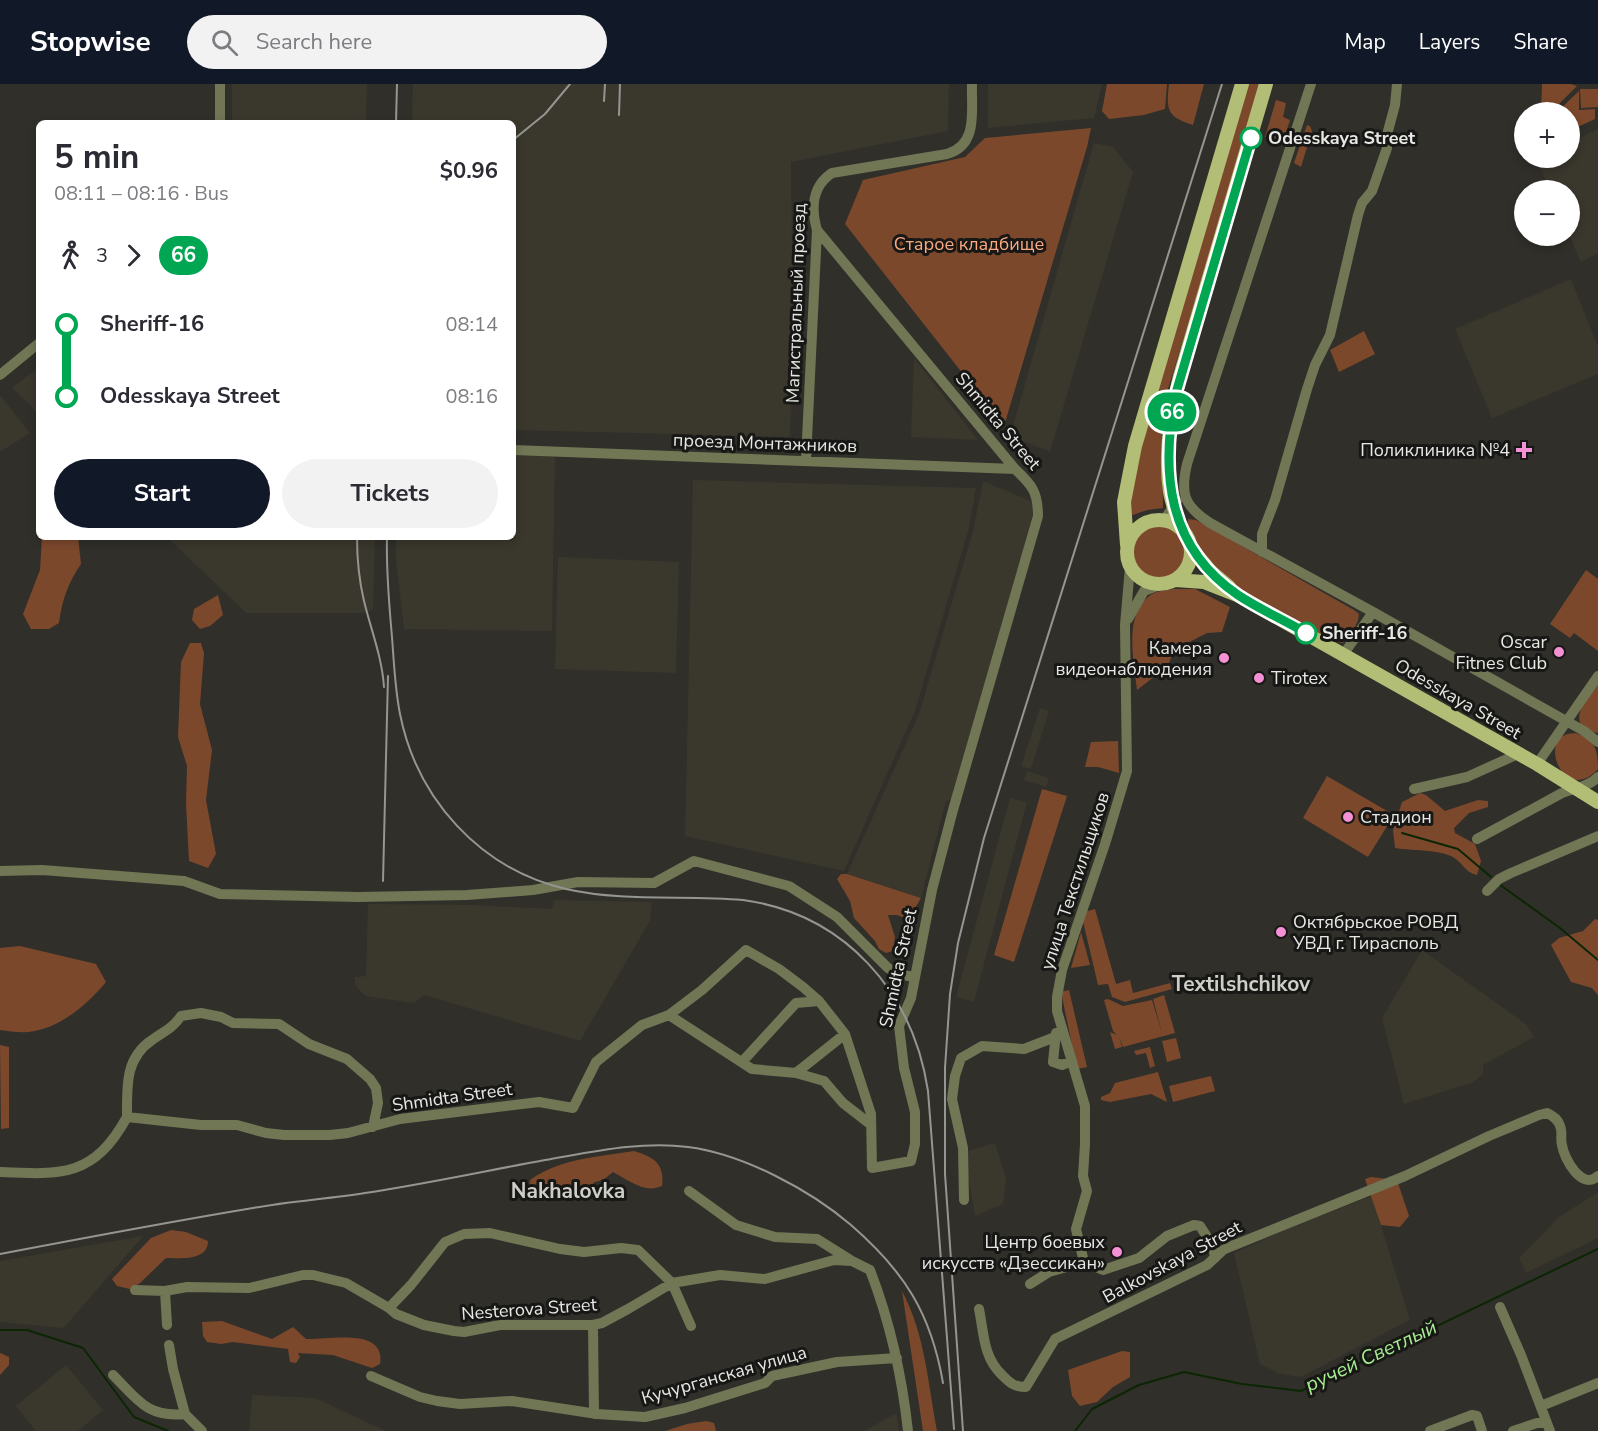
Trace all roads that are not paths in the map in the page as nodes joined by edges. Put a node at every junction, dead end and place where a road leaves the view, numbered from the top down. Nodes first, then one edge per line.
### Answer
1 (220, 84) edge
2 (972, 84) edge
3 (1242, 84) edge
4 (1266, 84) edge
5 (1311, 84) edge
6 (1397, 84) edge
7 (220, 120) edge
8 (817, 230) junction
9 (36, 345) edge
10 (0, 375) edge
11 (516, 450) edge
12 (806, 460) junction
13 (1015, 469) junction
14 (1183, 494) junction
15 (1173, 505) junction
16 (1164, 520) junction
17 (1181, 528) junction
18 (1127, 545) junction
19 (1191, 548) junction
20 (1262, 552) junction
21 (1130, 567) junction
22 (1169, 582) junction
23 (1237, 594) junction
24 (1373, 612) junction
25 (1125, 625) junction
26 (1343, 655) junction
27 (1598, 676) edge
28 (1566, 721) junction
29 (1598, 742) edge
30 (1518, 754) junction
31 (1537, 764) junction
32 (1598, 777) edge
33 (1576, 787) junction
34 (1414, 789) dead end
35 (1598, 802) edge
36 (1598, 836) edge
37 (1477, 839) dead end
38 (0, 872) edge
39 (1487, 891) dead end
40 (915, 977) junction
41 (819, 1001) junction
42 (1057, 1011) junction
43 (669, 1015) junction
44 (845, 1034) junction
45 (1055, 1037) junction
46 (1072, 1061) junction
47 (742, 1062) junction
48 (796, 1073) junction
49 (127, 1117) junction
50 (870, 1124) junction
51 (373, 1126) junction
52 (0, 1172) edge
53 (1598, 1176) edge
54 (689, 1191) dead end
55 (964, 1200) dead end
56 (1215, 1258) junction
57 (852, 1261) junction
58 (1084, 1262) junction
59 (672, 1283) junction
60 (1030, 1284) dead end
61 (135, 1290) dead end
62 (168, 1290) junction
63 (1500, 1307) dead end
64 (389, 1308) junction
65 (979, 1309) dead end
66 (167, 1325) dead end
67 (593, 1325) junction
68 (691, 1326) dead end
69 (169, 1345) dead end
70 (897, 1358) junction
71 (113, 1375) dead end
72 (371, 1376) dead end
73 (1598, 1383) edge
74 (1541, 1406) junction
75 (185, 1414) junction
76 (594, 1414) junction
77 (1549, 1427) edge
78 (202, 1431) edge
79 (908, 1431) edge
80 (1430, 1431) edge
81 (1482, 1431) edge
82 (1513, 1431) edge

1 - 7 street
2 - 8 street, Магистральный проезд
3 - 18 main road
4 - 15 main road
5 - 14 street
6 - 20 street
8 - 12 street, Магистральный проезд
8 - 13 street, Shmidta Street
9 - 10 street
11 - 12 street, проезд Монтажников
12 - 13 street, проезд Монтажников
13 - 40 street, Shmidta Street
14 - 15 street
14 - 20 street
15 - 16 street
15 - 17 main road
16 - 17 main road
16 - 18 main road
17 - 19 main road
18 - 21 main road
19 - 22 main road
19 - 23 main road
20 - 24 street
21 - 22 main road
21 - 25 street, улица Текстильщиков
22 - 23 main road
22 - 25 street
23 - 26 main road, Odesskaya Street
24 - 26 street
24 - 28 street
25 - 42 street, улица Текстильщиков
26 - 30 main road, Odesskaya Street
27 - 28 street
28 - 29 street
28 - 31 street
30 - 31 main road, Odesskaya Street
30 - 34 street
31 - 33 main road, Odesskaya Street
32 - 33 street
33 - 35 main road, Odesskaya Street
33 - 37 street
36 - 39 street
38 - 40 street
40 - 50 street, Shmidta Street
41 - 43 street, Shmidta Street
41 - 44 street, Shmidta Street
41 - 47 street
42 - 45 street
42 - 46 street, улица Текстильщиков
43 - 47 street
43 - 51 street, Shmidta Street
44 - 48 street
44 - 50 street, Shmidta Street
45 - 46 street
45 - 55 street
46 - 58 street, улица Текстильщиков
47 - 48 street
48 - 50 street
49 - 51 street, Shmidta Street
49 - 51 street, Shmidta Street
49 - 52 street
53 - 56 street, Balkovskaya Street
54 - 57 street
56 - 58 street
56 - 65 street, Balkovskaya Street
57 - 59 street, Nesterova Street
57 - 70 street
58 - 60 street
59 - 64 street
59 - 67 street, Nesterova Street
59 - 68 street
61 - 62 street, Nesterova Street
62 - 64 street, Nesterova Street
62 - 66 street
63 - 74 street
64 - 67 street, Nesterova Street
67 - 76 street
69 - 75 street
70 - 76 street, Кучурганская улица
70 - 79 street
71 - 75 street
72 - 76 street, Кучурганская улица
73 - 74 street
74 - 77 street
75 - 78 street
77 - 82 street
80 - 81 street

